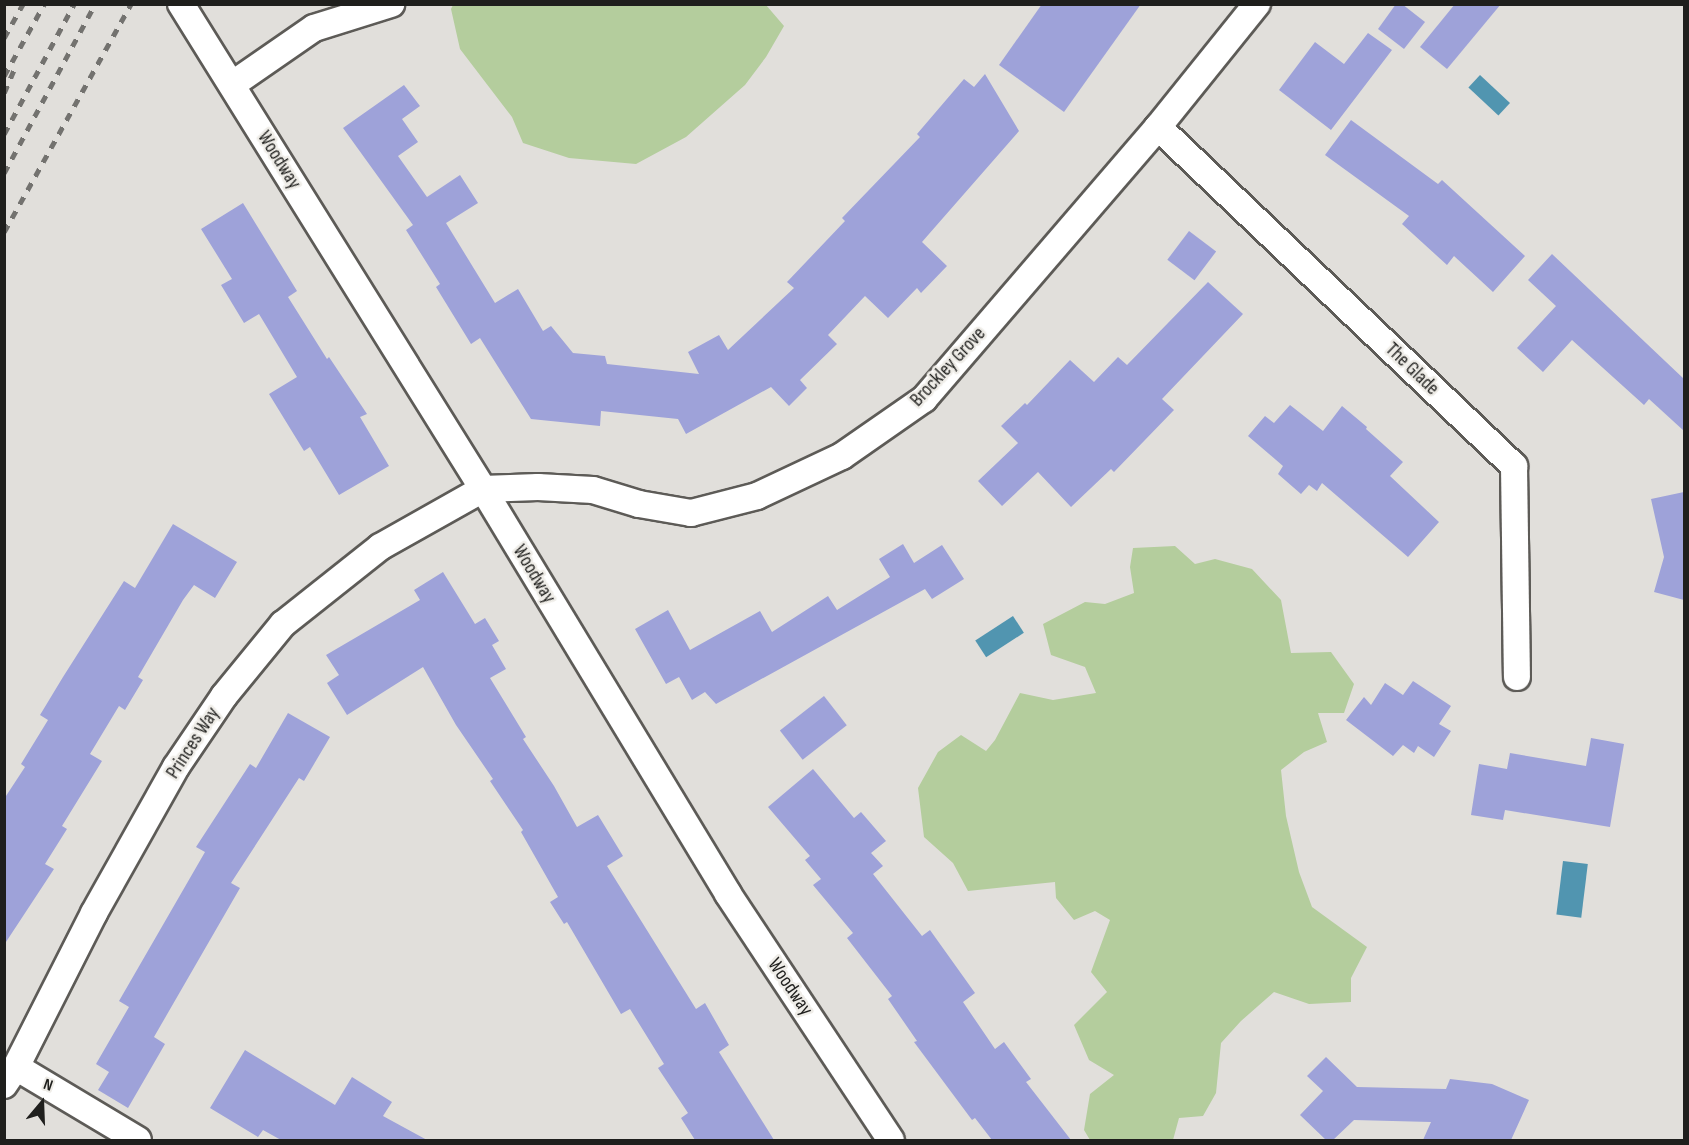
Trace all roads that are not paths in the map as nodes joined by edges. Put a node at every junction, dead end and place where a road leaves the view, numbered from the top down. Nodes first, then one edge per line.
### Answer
1 (392, 4) edge
2 (1257, 4) edge
3 (184, 10) edge
4 (232, 84) junction
5 (1158, 127) junction
6 (483, 489) junction
7 (1517, 677) dead end
8 (10, 1076) edge
9 (138, 1140) edge
10 (891, 1140) edge

1 - 4 street
2 - 5 street, Brockley Grove
3 - 4 street, Woodway
4 - 6 street, Woodway
5 - 6 street, Brockley Grove
5 - 7 street, The Glade
6 - 8 street, Princes Way
6 - 10 street, Woodway
8 - 9 street

